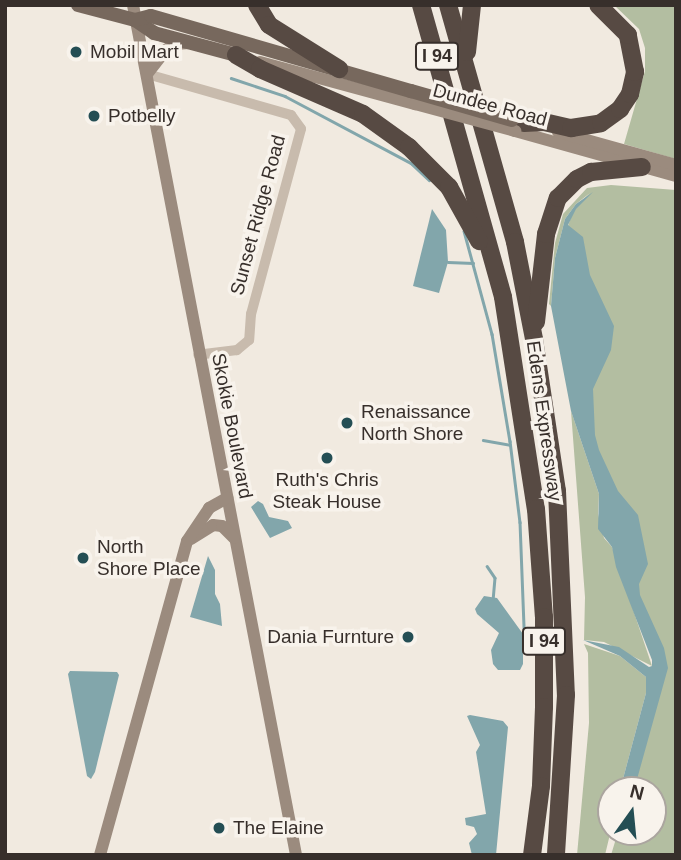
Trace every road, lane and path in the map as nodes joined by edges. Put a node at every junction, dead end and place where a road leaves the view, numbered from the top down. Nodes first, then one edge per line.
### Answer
1 (78, 5) edge
2 (132, 5) edge
3 (257, 5) edge
4 (421, 5) edge
5 (448, 5) edge
6 (472, 5) edge
7 (598, 5) edge
8 (135, 20) junction
9 (190, 43) junction
10 (236, 55) junction
11 (339, 69) junction
12 (466, 69) junction
13 (146, 74) junction
14 (413, 98) junction
15 (517, 124) junction
16 (676, 165) edge
17 (642, 167) junction
18 (676, 176) edge
19 (503, 297) junction
20 (534, 340) junction
21 (198, 355) junction
22 (227, 498) junction
23 (235, 539) junction
24 (187, 541) junction
25 (100, 855) edge
26 (296, 855) edge
27 (532, 855) edge
28 (556, 855) edge

1 - 8 main road, Dundee Road
2 - 8 main road, Skokie Boulevard
3 - 11 highway
4 - 19 highway, Edens Expressway / I 94
5 - 12 highway, Edens Expressway / I 94
6 - 12 highway
7 - 15 highway
8 - 9 main road, Dundee Road
8 - 11 main road, Dundee Road
8 - 13 main road, Skokie Boulevard
9 - 10 main road, Dundee Road
9 - 13 main road
10 - 14 main road, Dundee Road
10 - 19 highway
11 - 14 main road, Dundee Road
12 - 20 highway, Edens Expressway / I 94
13 - 21 main road, Skokie Boulevard
13 - 21 street, Sunset Ridge Road
14 - 15 main road, Dundee Road, bridge
15 - 16 main road, Dundee Road
15 - 17 main road, Dundee Road
17 - 18 main road, Dundee Road
17 - 20 highway
19 - 27 highway, Edens Expressway / I 94
20 - 28 highway, Edens Expressway / I 94
21 - 22 main road, Skokie Boulevard
22 - 23 main road, Skokie Boulevard
22 - 24 main road
23 - 24 main road
23 - 26 main road, Skokie Boulevard
24 - 25 main road

